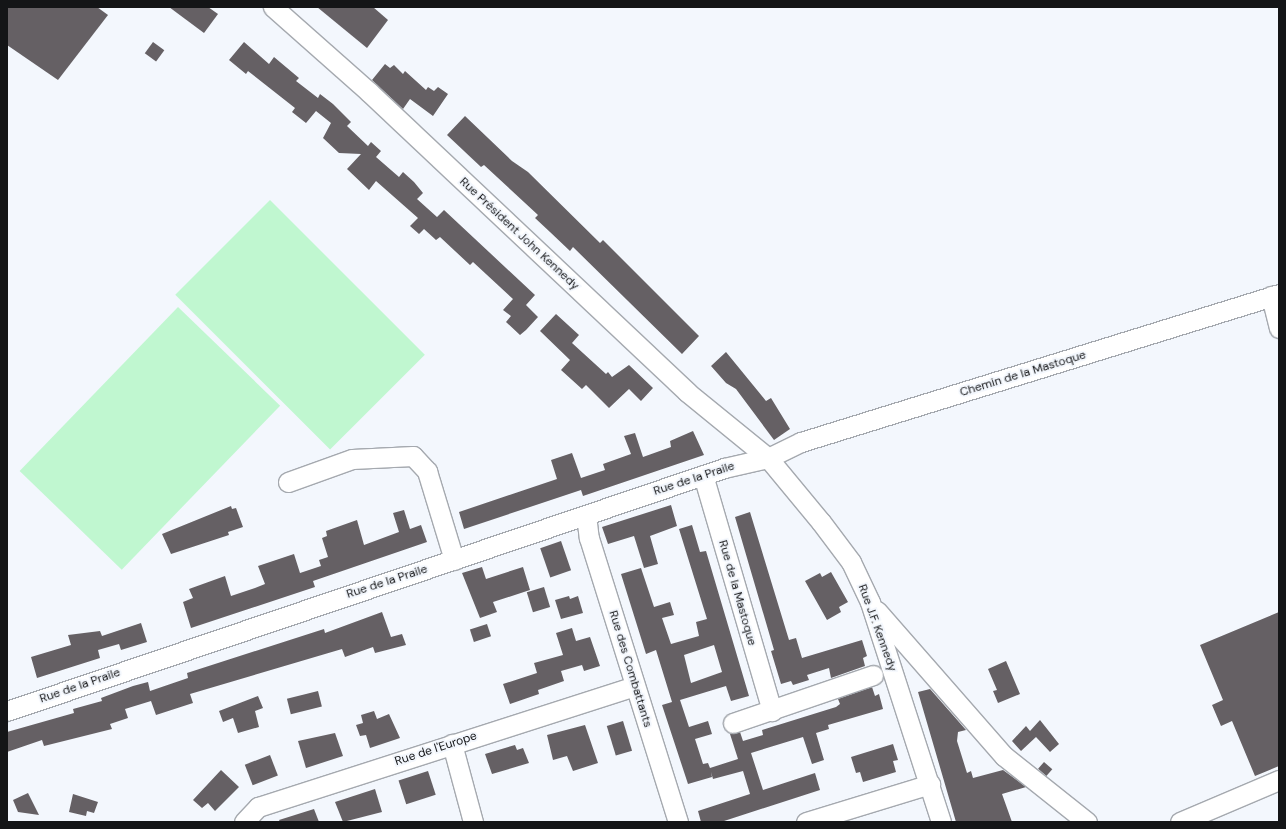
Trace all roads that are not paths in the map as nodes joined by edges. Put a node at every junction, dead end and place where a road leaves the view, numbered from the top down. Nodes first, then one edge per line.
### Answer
1 (273, 7) edge
2 (1275, 295) edge
3 (1279, 328) edge
4 (768, 458) junction
5 (703, 475) junction
6 (288, 482) dead end
7 (586, 515) junction
8 (454, 560) junction
9 (870, 602) junction
10 (873, 675) dead end
11 (634, 686) junction
12 (7, 711) edge
13 (772, 711) junction
14 (732, 723) dead end
15 (452, 744) junction
16 (1279, 780) edge
17 (930, 784) junction
18 (244, 822) edge
19 (473, 822) edge
20 (678, 822) edge
21 (806, 822) edge
22 (941, 822) edge
23 (1087, 822) edge
24 (1180, 822) edge

1 - 4 street, Rue Président John Kennedy
2 - 3 street
2 - 4 street, Chemin de la Mastoque
4 - 5 street, Rue de la Praile
4 - 9 street, Rue J.F. Kennedy
5 - 7 street, Rue de la Praile
5 - 13 street, Rue de la Mastoque
6 - 8 street
7 - 8 street, Rue de la Praile
7 - 11 street, Rue des Combattants
8 - 12 street, Rue de la Praile
9 - 17 street, Rue J.F. Kennedy
9 - 23 street
10 - 13 street
11 - 15 street, Rue de l'Europe
11 - 20 street, Rue des Combattants
13 - 14 street
15 - 18 street, Rue de l'Europe
15 - 19 street
16 - 24 street
17 - 21 street
17 - 22 street, Rue J.F. Kennedy

